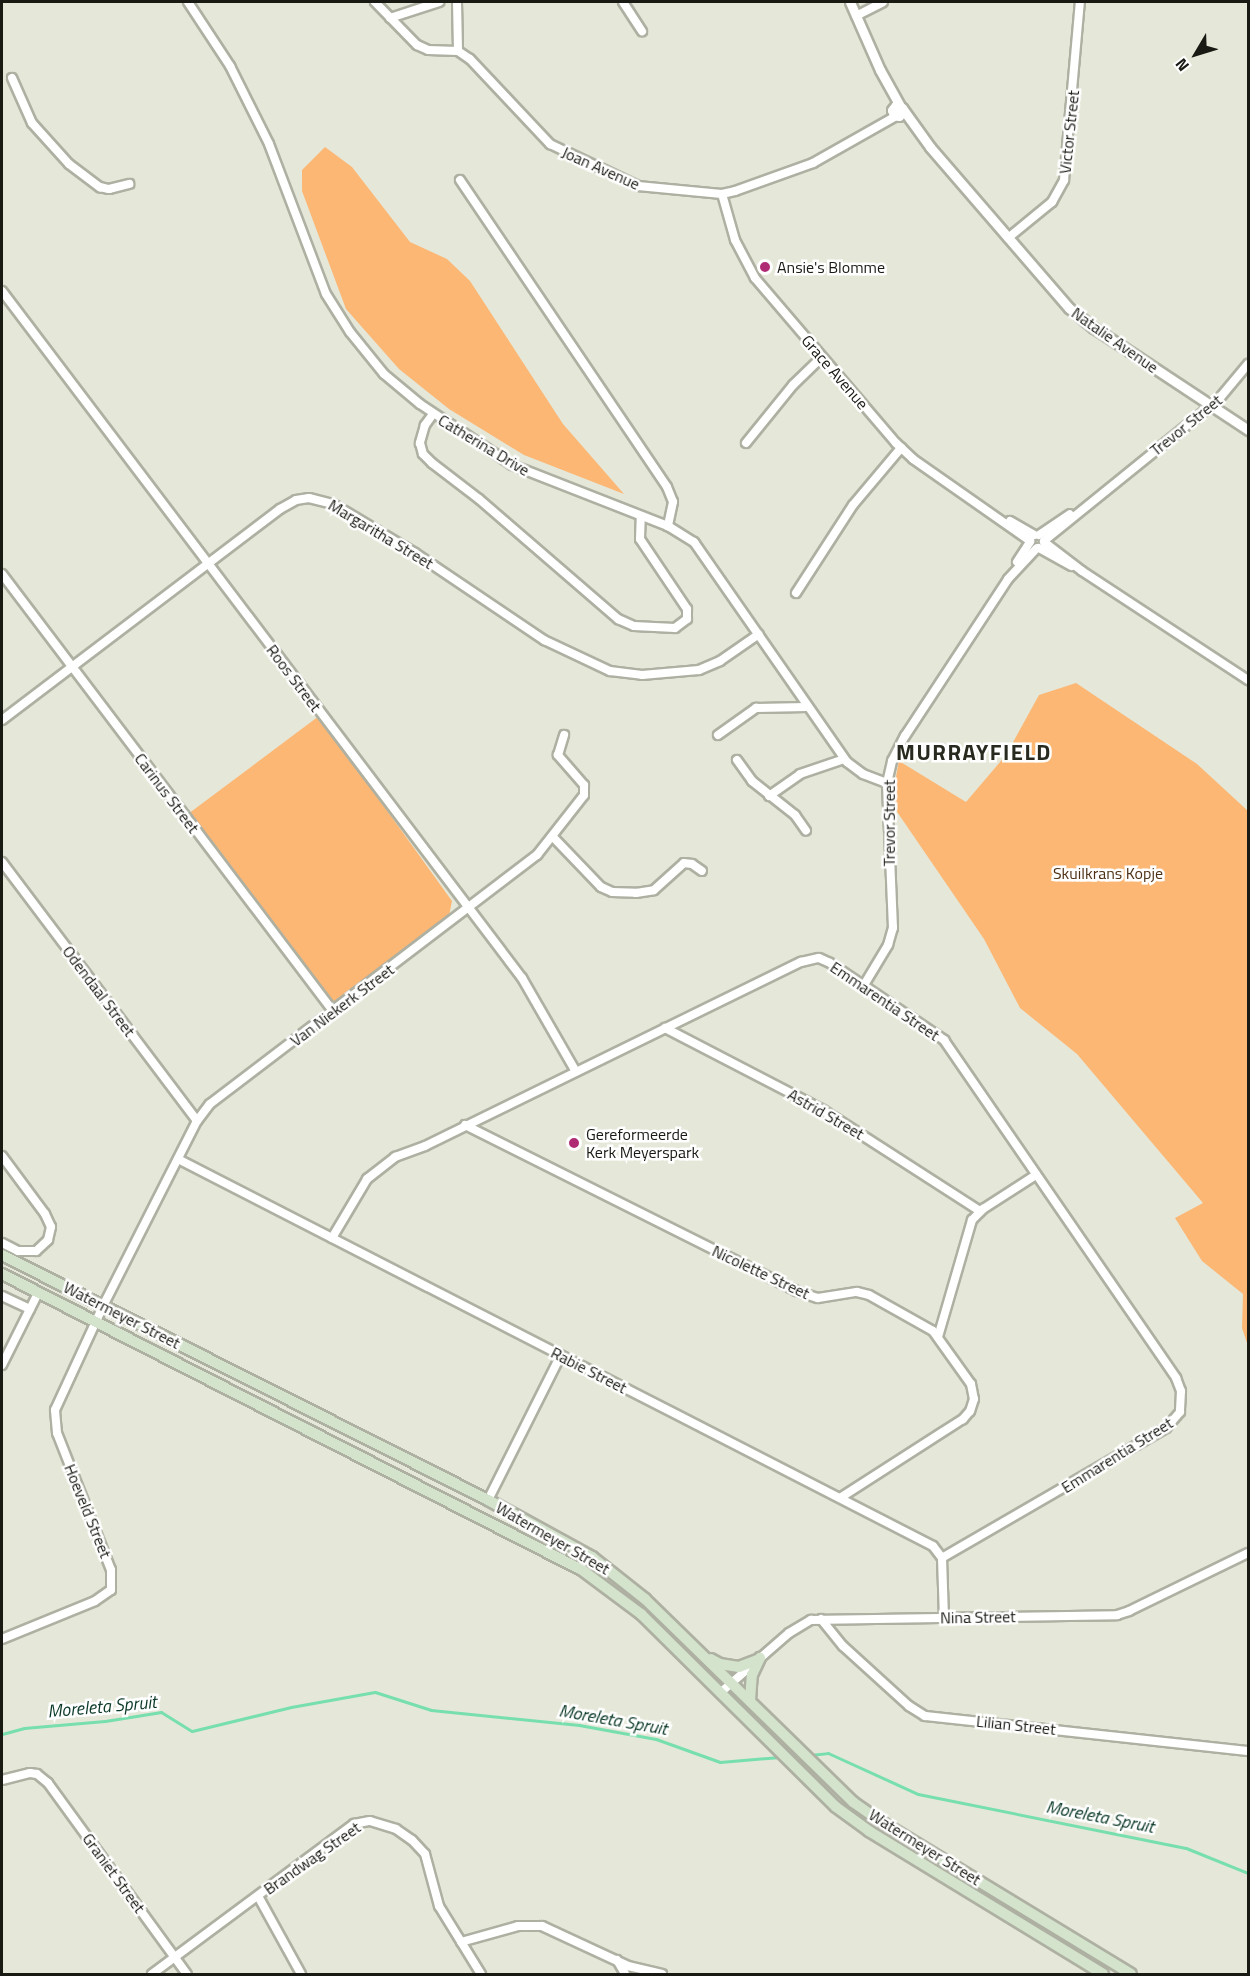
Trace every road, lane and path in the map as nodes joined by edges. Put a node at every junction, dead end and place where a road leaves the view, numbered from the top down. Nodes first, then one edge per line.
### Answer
1 (188, 2) edge
2 (375, 2) edge
3 (439, 2) edge
4 (457, 2) edge
5 (623, 2) edge
6 (850, 2) edge
7 (883, 2) edge
8 (1080, 2) edge
9 (856, 15) junction
10 (390, 18) junction
11 (642, 31) dead end
12 (458, 51) junction
13 (12, 78) dead end
14 (897, 111) junction
15 (460, 180) dead end
16 (129, 184) dead end
17 (723, 194) junction
18 (1008, 238) junction
19 (2, 291) edge
20 (822, 357) junction
21 (1248, 363) edge
22 (1211, 405) junction
23 (433, 414) junction
24 (1248, 430) edge
25 (746, 443) dead end
26 (902, 448) junction
27 (641, 516) junction
28 (668, 526) junction
29 (1037, 541) junction
30 (208, 564) junction
31 (2, 574) edge
32 (796, 593) dead end
33 (759, 634) junction
34 (71, 667) junction
35 (1248, 680) edge
36 (807, 707) junction
37 (2, 720) edge
38 (564, 735) dead end
39 (718, 735) dead end
40 (844, 759) junction
41 (737, 760) dead end
42 (887, 783) junction
43 (769, 796) junction
44 (806, 831) dead end
45 (553, 837) junction
46 (2, 862) edge
47 (702, 871) dead end
48 (469, 908) junction
49 (864, 985) junction
50 (333, 1011) junction
51 (665, 1028) junction
52 (576, 1072) junction
53 (197, 1121) junction
54 (465, 1125) junction
55 (2, 1156) edge
56 (178, 1159) junction
57 (1036, 1175) junction
58 (980, 1211) junction
59 (332, 1238) junction
60 (2, 1243) edge
61 (2, 1255) edge
62 (2, 1274) edge
63 (38, 1293) junction
64 (2, 1296) edge
65 (103, 1306) junction
66 (30, 1309) junction
67 (96, 1322) junction
68 (938, 1337) junction
69 (561, 1355) junction
70 (2, 1365) edge
71 (840, 1498) junction
72 (488, 1500) junction
73 (1248, 1553) edge
74 (942, 1558) junction
75 (944, 1617) junction
76 (821, 1619) junction
77 (2, 1639) edge
78 (701, 1652) junction
79 (759, 1659) junction
80 (731, 1683) junction
81 (720, 1693) junction
82 (750, 1701) junction
83 (1248, 1751) edge
84 (2, 1780) edge
85 (258, 1896) junction
86 (461, 1942) junction
87 (175, 1958) junction
88 (617, 1960) junction
89 (152, 1974) edge
90 (187, 1974) edge
91 (301, 1974) edge
92 (481, 1974) edge
93 (625, 1974) edge
94 (662, 1974) edge
95 (1102, 1974) edge
96 (1131, 1974) edge

1 - 23 street, Catherina Drive
2 - 10 street
3 - 10 street
4 - 12 street
5 - 11 street
6 - 9 street, Natalie Avenue
7 - 9 street
8 - 18 street, Victor Street
9 - 14 street, Natalie Avenue
10 - 12 street
12 - 17 street, Joan Avenue
13 - 16 street
14 - 17 street, Joan Avenue
14 - 18 street, Natalie Avenue
15 - 28 street
17 - 20 street, Grace Avenue
18 - 22 street, Natalie Avenue
19 - 30 street, Roos Street
20 - 25 street
20 - 26 street, Grace Avenue
21 - 22 street, Trevor Street
22 - 24 street, Natalie Avenue
22 - 29 street, Trevor Street
23 - 27 street, Catherina Drive
23 - 27 street
26 - 29 street, Grace Avenue
26 - 32 street
27 - 28 street, Catherina Drive
28 - 33 street, Catherina Drive
29 - 35 street, Grace Avenue
29 - 42 street, Trevor Street
30 - 33 street, Margaritha Street
30 - 34 street, Margaritha Street
30 - 48 street, Roos Street
31 - 34 street, Carinus Street
33 - 36 street, Catherina Drive
34 - 37 street, Margaritha Street
34 - 50 street, Carinus Street
36 - 39 street
36 - 40 street, Catherina Drive
38 - 45 street, Van Niekerk Street
40 - 42 street, Catherina Drive
40 - 43 street
41 - 43 street
42 - 49 street, Trevor Street
43 - 44 street
45 - 47 street
45 - 48 street, Van Niekerk Street
46 - 53 street, Odendaal Street
48 - 50 street, Van Niekerk Street
48 - 52 street, Roos Street
49 - 51 street, Emmarentia Street
49 - 57 street, Emmarentia Street
50 - 53 street, Van Niekerk Street
51 - 52 street, Emmarentia Street
51 - 58 street, Astrid Street
52 - 54 street, Emmarentia Street
53 - 56 street, Van Niekerk Street
54 - 59 street, Emmarentia Street
54 - 68 street, Nicolette Street
55 - 60 street
56 - 59 street, Rabie Street
56 - 65 street, Van Niekerk Street
57 - 58 street
57 - 74 street, Emmarentia Street
58 - 68 street
59 - 69 street, Rabie Street
61 - 65 main road, Watermeyer Street
62 - 63 main road, Watermeyer Street
63 - 66 street
63 - 67 main road, Watermeyer Street
64 - 66 street
65 - 67 street, Van Niekerk Street
65 - 72 main road, Watermeyer Street
66 - 70 street
67 - 77 street, Hoeveld Street
67 - 81 main road, Watermeyer Street
68 - 71 street, Nicolette Street
69 - 71 street, Rabie Street
69 - 72 street
71 - 74 street, Rabie Street
72 - 78 main road, Watermeyer Street
73 - 75 street, Nina Street
74 - 75 street
75 - 76 street, Nina Street
76 - 79 street, Nina Street
76 - 83 street, Lilian Street
78 - 79 main road
78 - 80 main road, Watermeyer Street
79 - 80 street, Nina Street
79 - 82 main road
80 - 81 street, Nina Street
80 - 82 main road, Watermeyer Street
81 - 95 main road, Watermeyer Street
82 - 96 main road, Watermeyer Street
84 - 87 street, Graniet Street
85 - 86 street, Brandwag Street
85 - 87 street, Brandwag Street
85 - 91 street
86 - 88 street
86 - 92 street, Brandwag Street
87 - 89 street, Brandwag Street
87 - 90 street, Graniet Street
88 - 93 street
88 - 94 street

